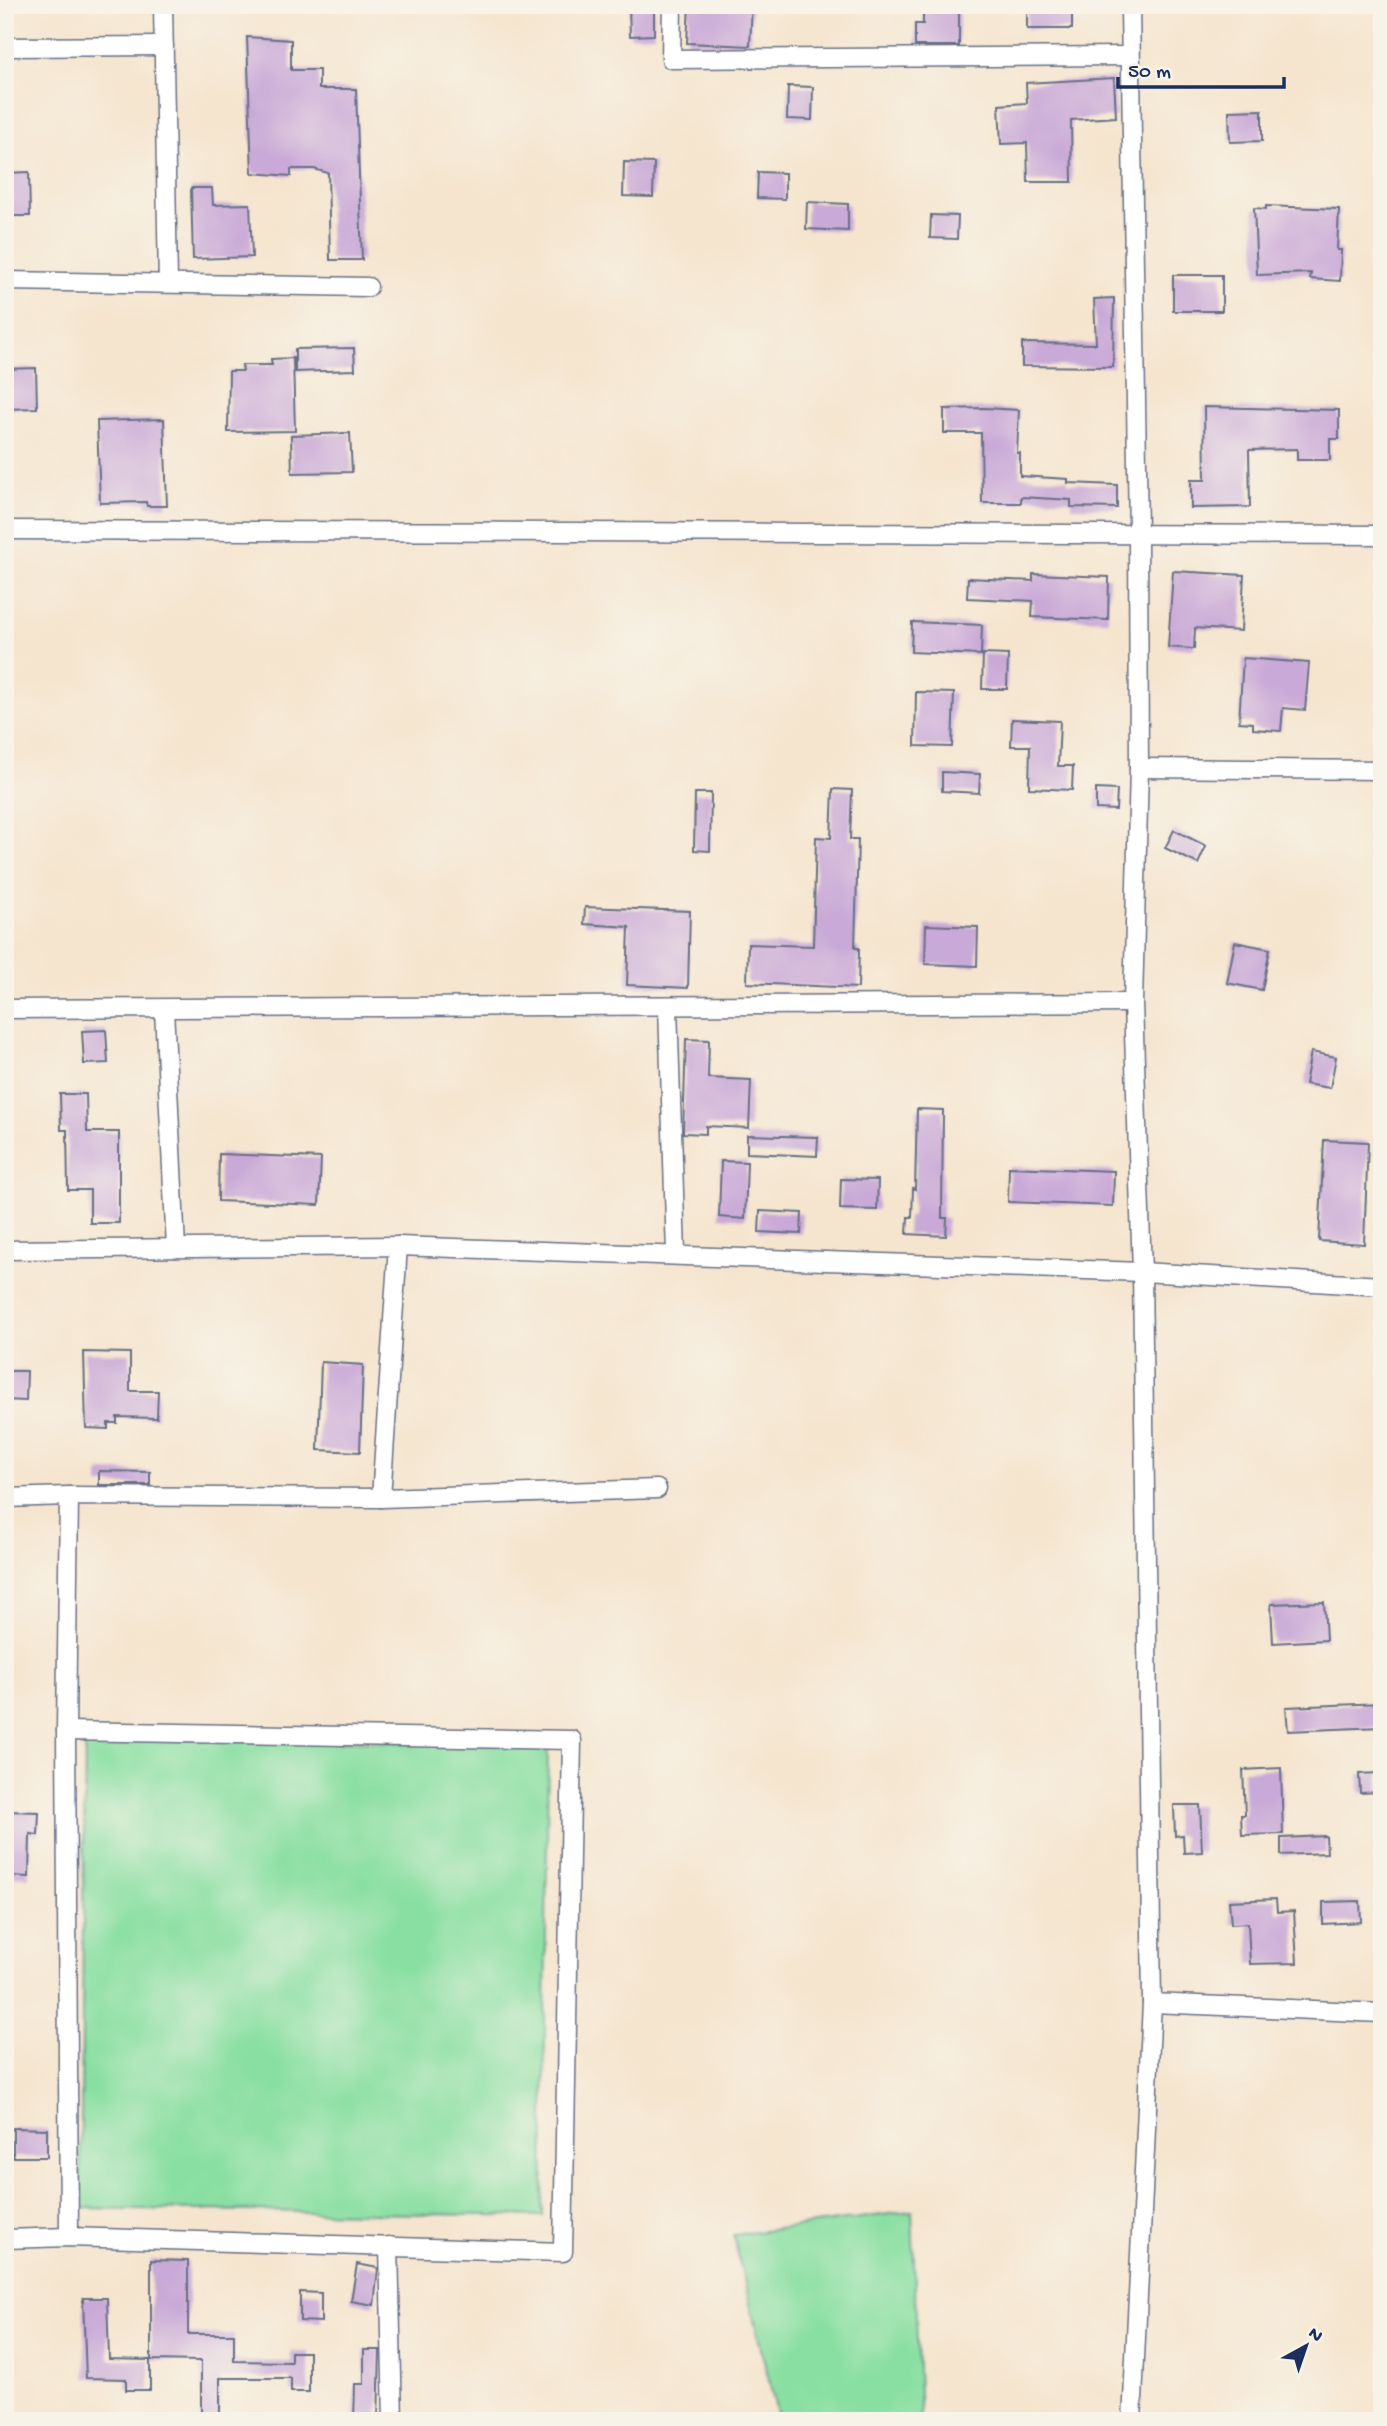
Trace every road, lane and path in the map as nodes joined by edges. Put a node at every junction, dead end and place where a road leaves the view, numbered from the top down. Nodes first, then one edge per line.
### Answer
1 (163, 5) edge
2 (672, 5) edge
3 (1129, 5) edge
4 (164, 46) junction
5 (5, 47) edge
6 (1129, 55) junction
7 (5, 281) edge
8 (168, 283) junction
9 (368, 287) dead end
10 (5, 530) edge
11 (1138, 533) junction
12 (1382, 535) edge
13 (1139, 768) junction
14 (1382, 770) edge
15 (1133, 1003) junction
16 (668, 1006) junction
17 (164, 1009) junction
18 (5, 1010) edge
19 (398, 1246) junction
20 (176, 1248) junction
21 (5, 1250) edge
22 (676, 1254) junction
23 (1142, 1272) junction
24 (1382, 1286) edge
25 (657, 1489) dead end
26 (69, 1496) junction
27 (5, 1498) edge
28 (381, 1498) junction
29 (66, 1731) junction
30 (1152, 2003) junction
31 (1382, 2013) edge
32 (69, 2237) junction
33 (5, 2239) edge
34 (388, 2246) junction
35 (393, 2421) edge
36 (1132, 2421) edge

1 - 4 street
2 - 6 street
3 - 6 street
4 - 5 street
4 - 8 street
6 - 11 street
7 - 8 street
8 - 9 street
10 - 11 street
11 - 12 street
11 - 13 street
13 - 14 street
13 - 15 street
15 - 16 street
15 - 23 street
16 - 17 street
16 - 22 street
17 - 18 street
17 - 20 street
19 - 20 street
19 - 22 street
19 - 28 street
20 - 21 street
22 - 23 street
23 - 24 street
23 - 30 street
25 - 28 street
26 - 27 street
26 - 28 street
26 - 29 street
29 - 32 street
29 - 34 street
30 - 31 street
30 - 36 street
32 - 33 street
32 - 34 street
34 - 35 street

